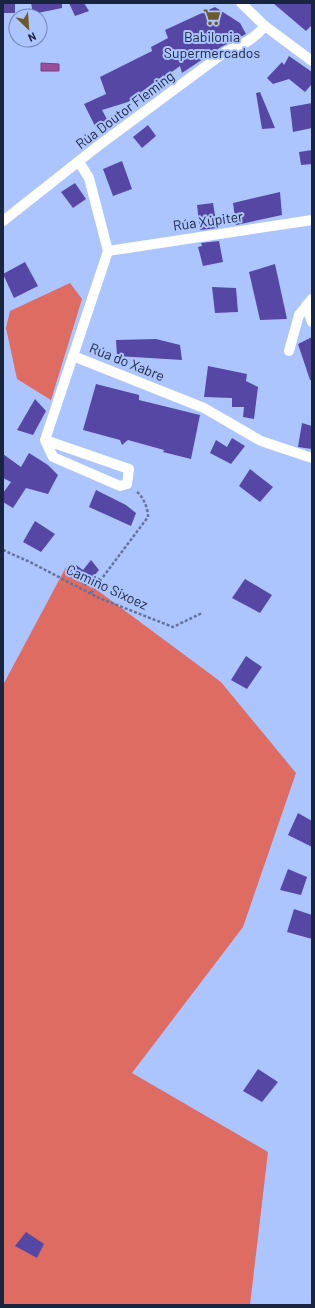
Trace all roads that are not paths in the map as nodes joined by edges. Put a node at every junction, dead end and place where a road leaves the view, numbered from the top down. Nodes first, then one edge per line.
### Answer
1 (241, 3) edge
2 (265, 26) junction
3 (312, 61) edge
4 (79, 162) junction
5 (312, 220) edge
6 (3, 221) edge
7 (108, 251) junction
8 (309, 303) edge
9 (312, 322) edge
10 (289, 351) dead end
11 (73, 356) junction
12 (45, 440) junction
13 (312, 458) edge

1 - 2 street
2 - 3 street
2 - 4 street, Rúa Doutor Fleming
4 - 6 street, Rúa Doutor Fleming
4 - 7 street
5 - 7 street, Rúa Xúpiter
7 - 11 street, Rúa do Xabre
8 - 9 street
8 - 10 street
11 - 12 street
11 - 13 street, Rúa do Xabre
12 - 12 street

